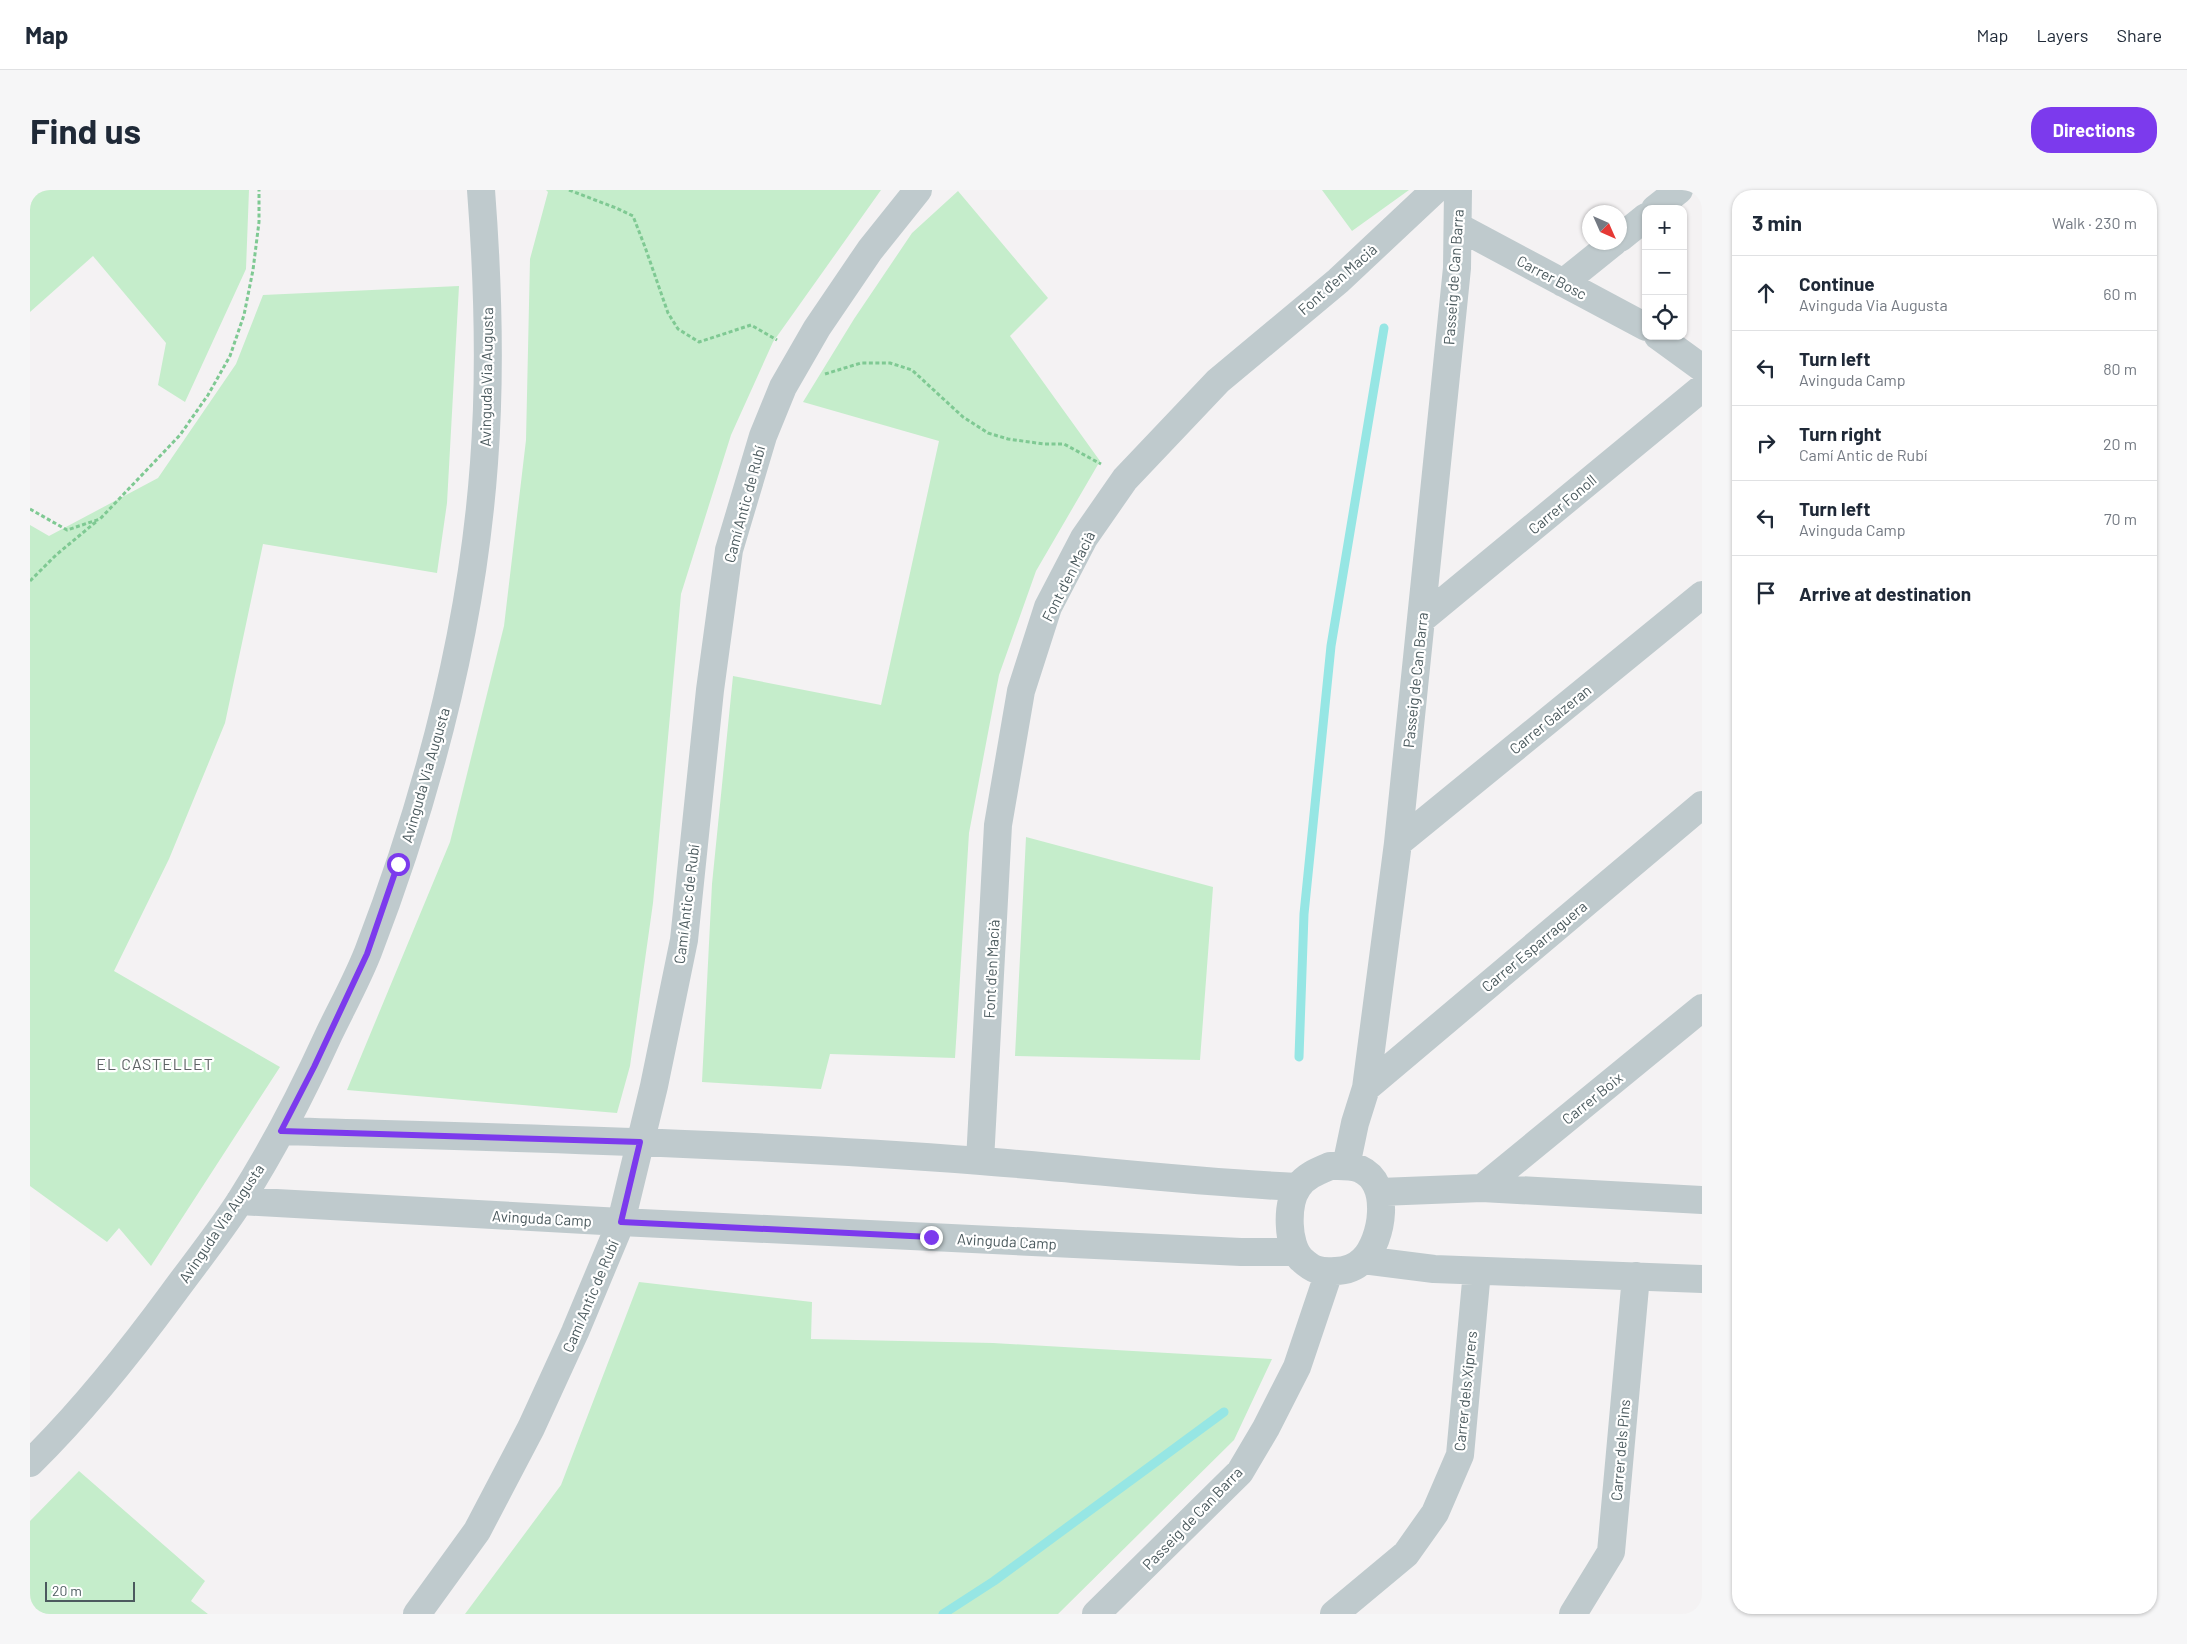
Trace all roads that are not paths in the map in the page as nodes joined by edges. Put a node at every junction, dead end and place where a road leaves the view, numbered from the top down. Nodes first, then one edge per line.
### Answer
1 (481, 190) edge
2 (500, 190) edge
3 (918, 190) edge
4 (1435, 190) edge
5 (1458, 190) edge
6 (1679, 190) edge
7 (1660, 205) edge
8 (1642, 219) edge
9 (484, 226) junction
10 (1459, 227) junction
11 (1627, 232) edge
12 (1604, 250) edge
13 (1563, 283) junction
14 (1642, 325) edge
15 (1664, 340) edge
16 (1702, 368) edge
17 (1702, 388) edge
18 (1702, 595) edge
19 (1422, 619) junction
20 (1702, 805) edge
21 (1398, 843) junction
22 (1702, 1008) edge
23 (1366, 1088) junction
24 (281, 1131) junction
25 (640, 1142) junction
26 (980, 1161) junction
27 (1346, 1166) junction
28 (1297, 1187) junction
29 (1482, 1188) junction
30 (1380, 1192) junction
31 (1702, 1200) edge
32 (240, 1201) junction
33 (621, 1222) junction
34 (1295, 1252) junction
35 (1364, 1260) junction
36 (1477, 1271) junction
37 (1329, 1272) junction
38 (1636, 1276) junction
39 (1702, 1279) edge
40 (30, 1463) edge
41 (417, 1614) edge
42 (1096, 1614) edge
43 (1334, 1614) edge
44 (1573, 1614) edge

1 - 9 street, Avinguda Via Augusta
2 - 9 street
3 - 25 street, Camí Antic de Rubí
4 - 26 street, Font d'en Macià
5 - 10 street, Passeig de Can Barra
6 - 7 street
8 - 11 street
9 - 24 street, Avinguda Via Augusta
10 - 13 street, Carrer Bosc
10 - 19 street, Passeig de Can Barra
12 - 13 street
13 - 14 street, Carrer Bosc
15 - 16 street
17 - 19 street, Carrer Fonoll
18 - 21 street, Carrer Galzeran
19 - 21 street, Passeig de Can Barra
20 - 23 street, Carrer Esparraguera
21 - 23 street, Passeig de Can Barra
22 - 29 street, Carrer Boix
23 - 27 street, Passeig de Can Barra
24 - 25 street
24 - 32 street, Avinguda Via Augusta
25 - 26 street
25 - 33 street, Camí Antic de Rubí
26 - 28 street
27 - 28 street
27 - 30 street
28 - 34 street
29 - 30 street
29 - 31 street
30 - 35 street
32 - 33 street, Avinguda Camp
32 - 40 street, Avinguda Via Augusta
33 - 34 street, Avinguda Camp
33 - 41 street, Camí Antic de Rubí
34 - 37 street
35 - 36 street
35 - 37 street
36 - 38 street
36 - 43 street, Carrer dels Xiprers
37 - 42 street, Passeig de Can Barra
38 - 39 street
38 - 44 street, Carrer dels Pins

